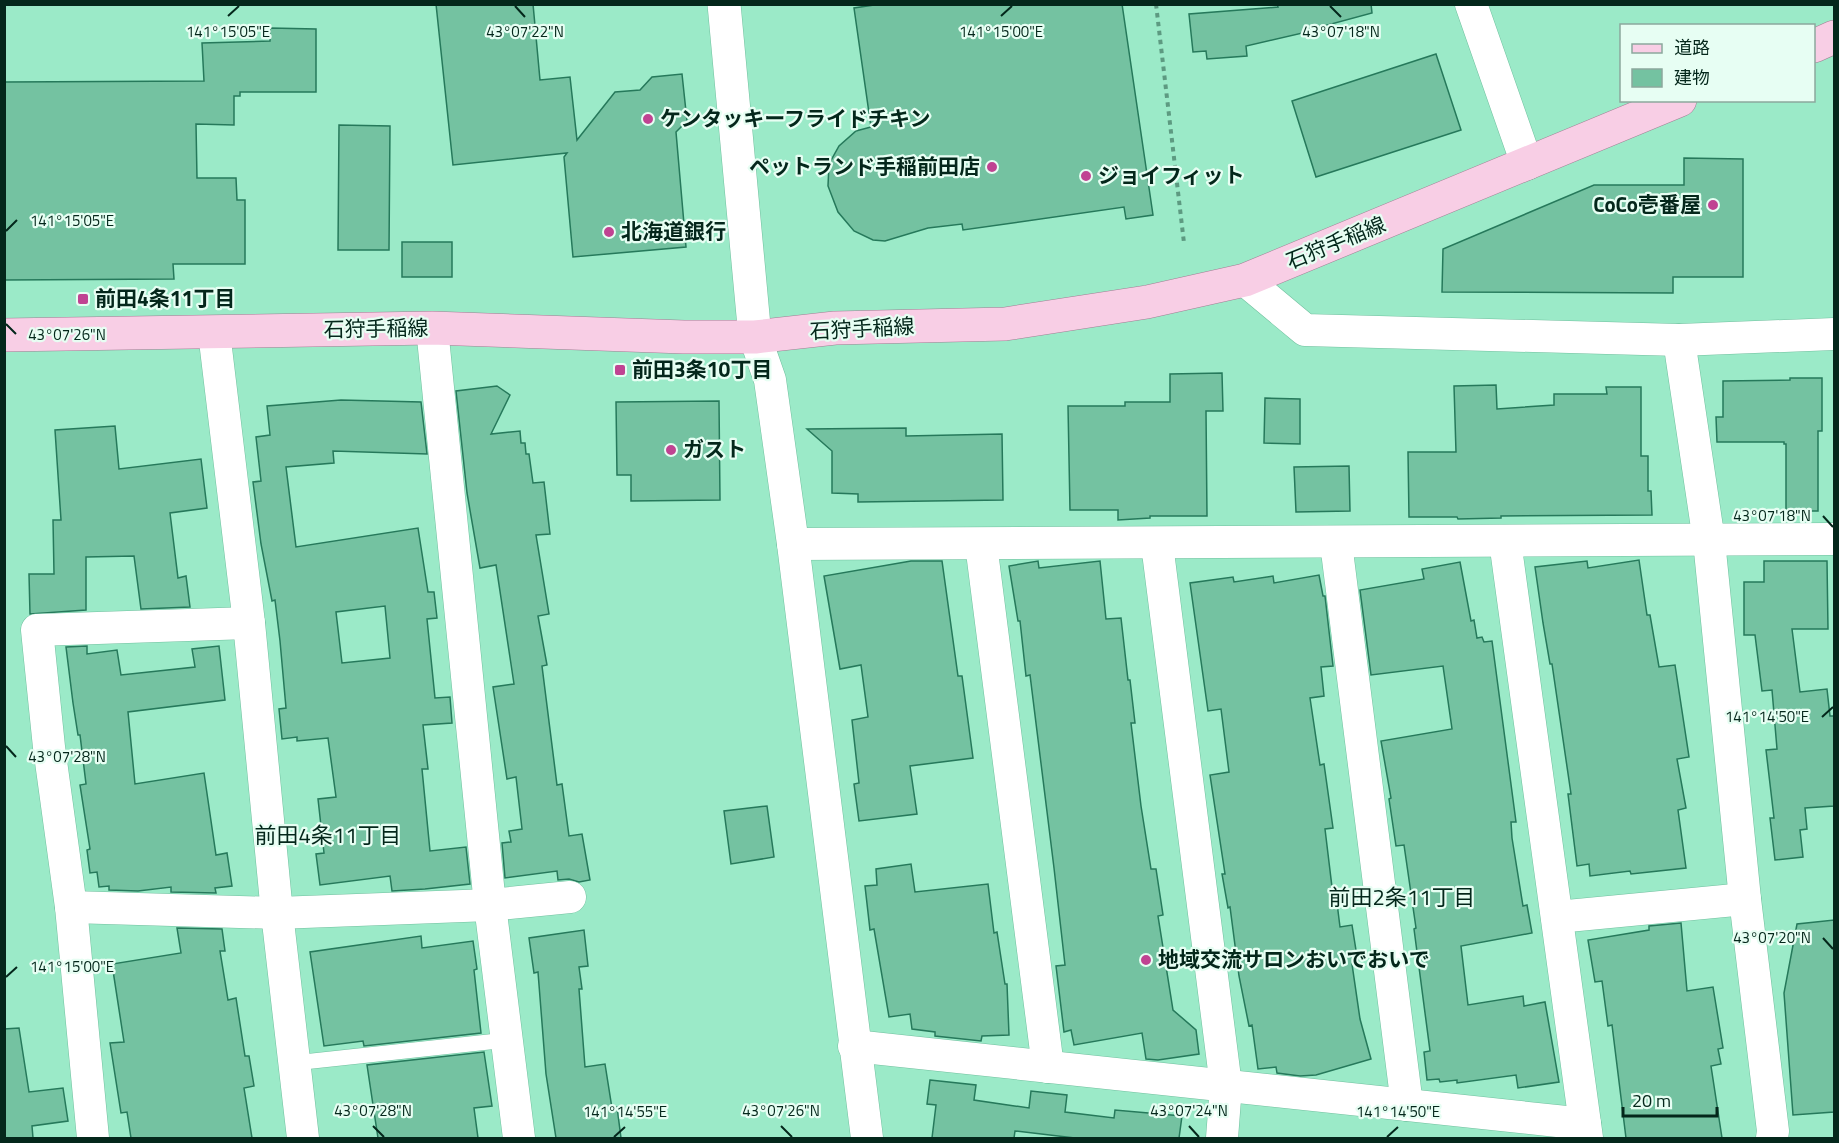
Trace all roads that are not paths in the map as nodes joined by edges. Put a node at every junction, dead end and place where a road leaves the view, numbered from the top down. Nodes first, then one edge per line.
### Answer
1 (724, 4) edge
2 (1471, 4) edge
3 (1834, 37) edge
4 (1815, 46) edge
5 (1675, 102) edge
6 (1527, 164) junction
7 (1245, 280) junction
8 (432, 328) junction
9 (214, 332) junction
10 (1834, 334) edge
11 (4, 335) edge
12 (755, 337) junction
13 (1679, 340) junction
14 (1834, 539) edge
15 (1505, 541) junction
16 (1708, 541) junction
17 (1336, 543) junction
18 (793, 544) junction
19 (981, 544) junction
20 (1157, 544) junction
21 (249, 623) junction
22 (570, 897) dead end
23 (1745, 900) junction
24 (490, 905) junction
25 (71, 907) junction
26 (277, 913) junction
27 (1557, 917) junction
28 (507, 1040) junction
29 (854, 1046) junction
30 (294, 1063) junction
31 (1048, 1067) junction
32 (1226, 1086) junction
33 (1407, 1105) junction
34 (1586, 1131) edge
35 (93, 1138) edge
36 (303, 1138) edge
37 (519, 1138) edge
38 (867, 1138) edge
39 (1222, 1138) edge
40 (1772, 1138) edge

1 - 12 street
2 - 6 street
3 - 4 main road
5 - 6 main road, 石狩手稲線
6 - 7 main road, 石狩手稲線
7 - 12 main road, 石狩手稲線
7 - 13 street
8 - 9 main road, 石狩手稲線
8 - 12 main road, 石狩手稲線
8 - 24 street
9 - 11 main road, 石狩手稲線
9 - 21 street
10 - 13 street
12 - 18 street
13 - 16 street
14 - 16 street
15 - 16 street
15 - 17 street
15 - 27 street
16 - 23 street
17 - 20 street
17 - 33 street
18 - 19 street
18 - 29 street
19 - 20 street
19 - 31 street
20 - 32 street
21 - 25 street
21 - 26 street
22 - 24 street
23 - 27 street
23 - 40 street
24 - 26 street
24 - 28 street
25 - 26 street
25 - 35 street
26 - 30 street
27 - 34 street
28 - 30 lane
28 - 37 street
29 - 31 street
29 - 38 street
30 - 36 street
31 - 32 street
32 - 33 street
32 - 39 street
33 - 34 street

